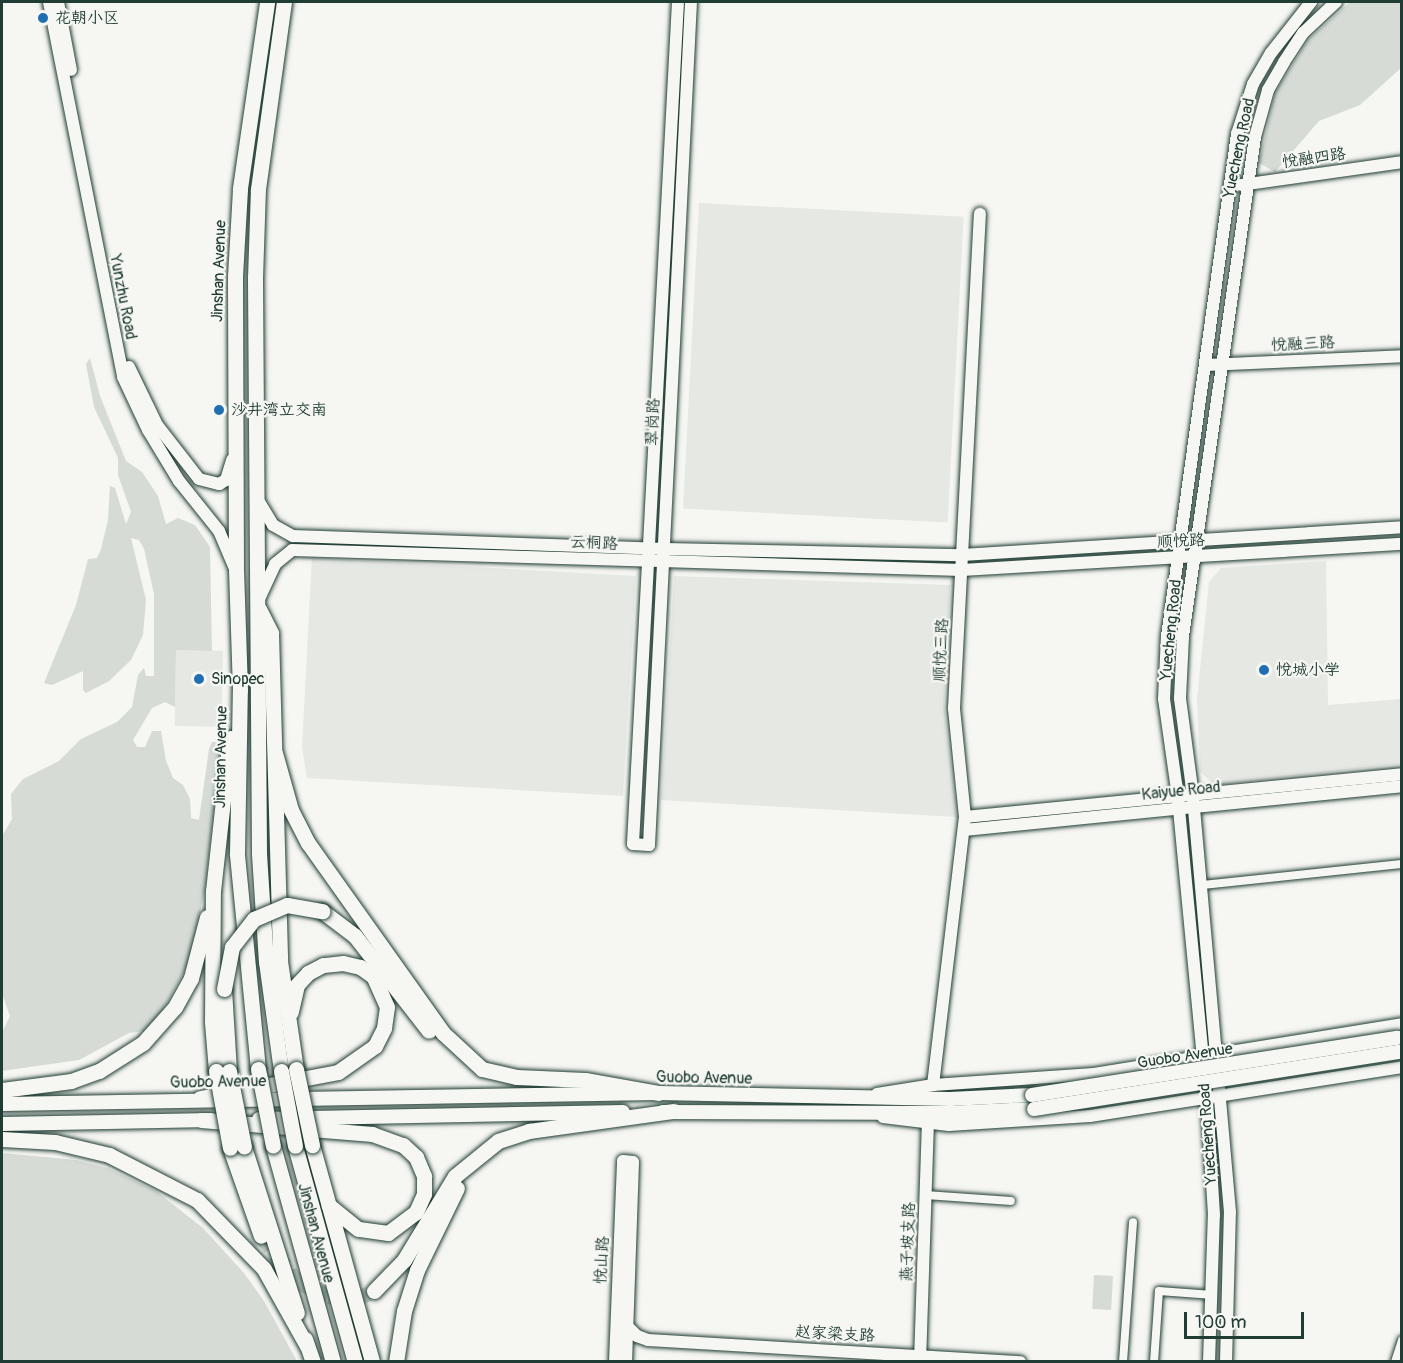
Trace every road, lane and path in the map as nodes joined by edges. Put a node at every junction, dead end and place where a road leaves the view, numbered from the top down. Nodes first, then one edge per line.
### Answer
1 (49, 2) edge
2 (58, 2) edge
3 (267, 2) edge
4 (284, 2) edge
5 (678, 2) edge
6 (691, 2) edge
7 (1311, 2) edge
8 (1336, 2) edge
9 (1401, 162) edge
10 (1247, 184) junction
11 (1231, 187) junction
12 (980, 214) dead end
13 (1401, 356) edge
14 (1225, 364) junction
15 (1207, 365) junction
16 (234, 453) junction
17 (255, 494) junction
18 (1401, 527) edge
19 (1181, 541) junction
20 (1198, 541) junction
21 (1401, 544) edge
22 (649, 548) junction
23 (665, 549) junction
24 (962, 555) junction
25 (1196, 556) junction
26 (1179, 557) junction
27 (648, 562) junction
28 (664, 563) junction
29 (236, 570) junction
30 (962, 570) junction
31 (257, 605) junction
32 (239, 664) junction
33 (275, 753) junction
34 (1401, 774) edge
35 (1401, 786) edge
36 (1194, 801) junction
37 (1178, 803) junction
38 (964, 824) junction
39 (1401, 864) edge
40 (1202, 885) junction
41 (213, 891) junction
42 (289, 1024) junction
43 (1401, 1024) edge
44 (1400, 1045) edge
45 (1218, 1053) junction
46 (1203, 1056) junction
47 (1401, 1066) edge
48 (482, 1069) junction
49 (288, 1070) junction
50 (222, 1071) junction
51 (933, 1085) junction
52 (2, 1090) edge
53 (658, 1093) junction
54 (864, 1097) junction
55 (1222, 1097) junction
56 (200, 1098) junction
57 (1207, 1100) junction
58 (1033, 1102) junction
59 (2, 1104) edge
60 (674, 1112) junction
61 (861, 1114) junction
62 (201, 1120) junction
63 (2, 1124) edge
64 (928, 1124) junction
65 (2, 1139) edge
66 (237, 1147) junction
67 (476, 1155) junction
68 (926, 1195) junction
69 (1011, 1201) dead end
70 (328, 1205) junction
71 (1133, 1222) dead end
72 (261, 1236) tunnel mouth
73 (374, 1291) tunnel mouth
74 (1213, 1295) junction
75 (626, 1325) junction
76 (648, 1340) junction
77 (1401, 1340) edge
78 (308, 1346) junction
79 (626, 1358) edge
80 (920, 1359) edge
81 (313, 1362) edge
82 (333, 1362) edge
83 (355, 1362) edge
84 (372, 1362) edge
85 (396, 1362) edge
86 (615, 1362) edge
87 (1020, 1362) edge
88 (1123, 1362) edge
89 (1154, 1362) edge
90 (1209, 1362) edge
91 (1226, 1362) edge
92 (1395, 1362) edge

1 - 29 main road, Yunzhu Road
2 - 16 main road, Yunzhu Road
3 - 16 highway, Jinshan Avenue
4 - 17 highway, Jinshan Avenue
5 - 22 main road, 翠岗路
6 - 23 main road, 翠岗路
7 - 11 main road, Yuecheng Road
8 - 10 main road, Yuecheng Road
9 - 10 main road, 悦融四路
10 - 11 main road, 悦融四路
10 - 14 main road, Yuecheng Road
11 - 15 main road, Yuecheng Road
12 - 24 main road, 顺悦三路
13 - 14 main road, 悦融三路
14 - 15 main road, 悦融三路
14 - 20 main road, Yuecheng Road
15 - 19 main road, Yuecheng Road
16 - 29 highway, Jinshan Avenue
17 - 22 main road, 云桐路
17 - 31 highway, Jinshan Avenue
18 - 20 main road, 顺悦路
19 - 20 main road, 顺悦路
19 - 24 main road, 顺悦路
19 - 26 main road, Yuecheng Road
20 - 25 main road, Yuecheng Road
21 - 25 main road, 顺悦路
22 - 23 main road, 云桐路
22 - 27 main road, 翠岗路
23 - 24 main road, 云桐路
23 - 28 main road, 翠岗路
24 - 30 main road, 顺悦三路
25 - 26 main road, 顺悦路
25 - 36 main road, Yuecheng Road
26 - 30 main road, 顺悦路
26 - 37 main road, Yuecheng Road
27 - 28 main road, 云桐路
27 - 28 main road, 翠岗路
27 - 31 main road, 云桐路
28 - 30 main road, 云桐路
29 - 32 highway, Jinshan Avenue
30 - 38 main road, 顺悦三路
31 - 33 highway
31 - 49 highway, Jinshan Avenue
32 - 41 highway
32 - 82 highway, Jinshan Avenue, bridge
33 - 42 highway
33 - 48 highway
34 - 36 main road, Kaiyue Road
35 - 36 main road, Kaiyue Road
36 - 37 main road, Kaiyue Road
36 - 40 main road, Yuecheng Road
37 - 38 main road, Kaiyue Road
37 - 46 main road, Yuecheng Road
38 - 51 main road, 顺悦三路
39 - 40 street
40 - 45 main road, Yuecheng Road
41 - 50 highway
41 - 52 highway
42 - 49 highway
42 - 56 highway
43 - 45 main road
44 - 58 main road, Guobo Avenue, bridge
45 - 46 main road
45 - 55 main road, Yuecheng Road
46 - 51 main road
46 - 57 main road, Yuecheng Road
47 - 55 main road
48 - 50 highway, bridge
48 - 53 highway
49 - 70 highway, bridge
49 - 83 highway, Jinshan Avenue, bridge
50 - 66 highway, bridge
51 - 54 main road
53 - 54 main road, Guobo Avenue
53 - 56 main road, Guobo Avenue
54 - 58 main road, Guobo Avenue
55 - 57 main road
55 - 91 main road, Yuecheng Road
56 - 59 main road, Guobo Avenue
57 - 64 main road
57 - 74 main road, Yuecheng Road
58 - 61 main road, Guobo Avenue
60 - 61 main road, Guobo Avenue
60 - 62 main road, Guobo Avenue
60 - 67 highway
61 - 64 main road
62 - 63 main road, Guobo Avenue
62 - 70 highway
64 - 68 main road, 燕子坡支路
65 - 78 highway
66 - 72 highway
66 - 78 highway
67 - 73 highway
67 - 85 highway
68 - 69 street
68 - 80 main road, 燕子坡支路
70 - 84 highway
71 - 88 street
74 - 89 street
74 - 90 main road, Yuecheng Road
75 - 76 main road
75 - 79 main road, 悦山路
75 - 86 main road, 悦山路
76 - 79 main road
76 - 80 main road, 赵家梁支路
77 - 92 street
78 - 81 highway
80 - 87 main road, 赵家梁支路

